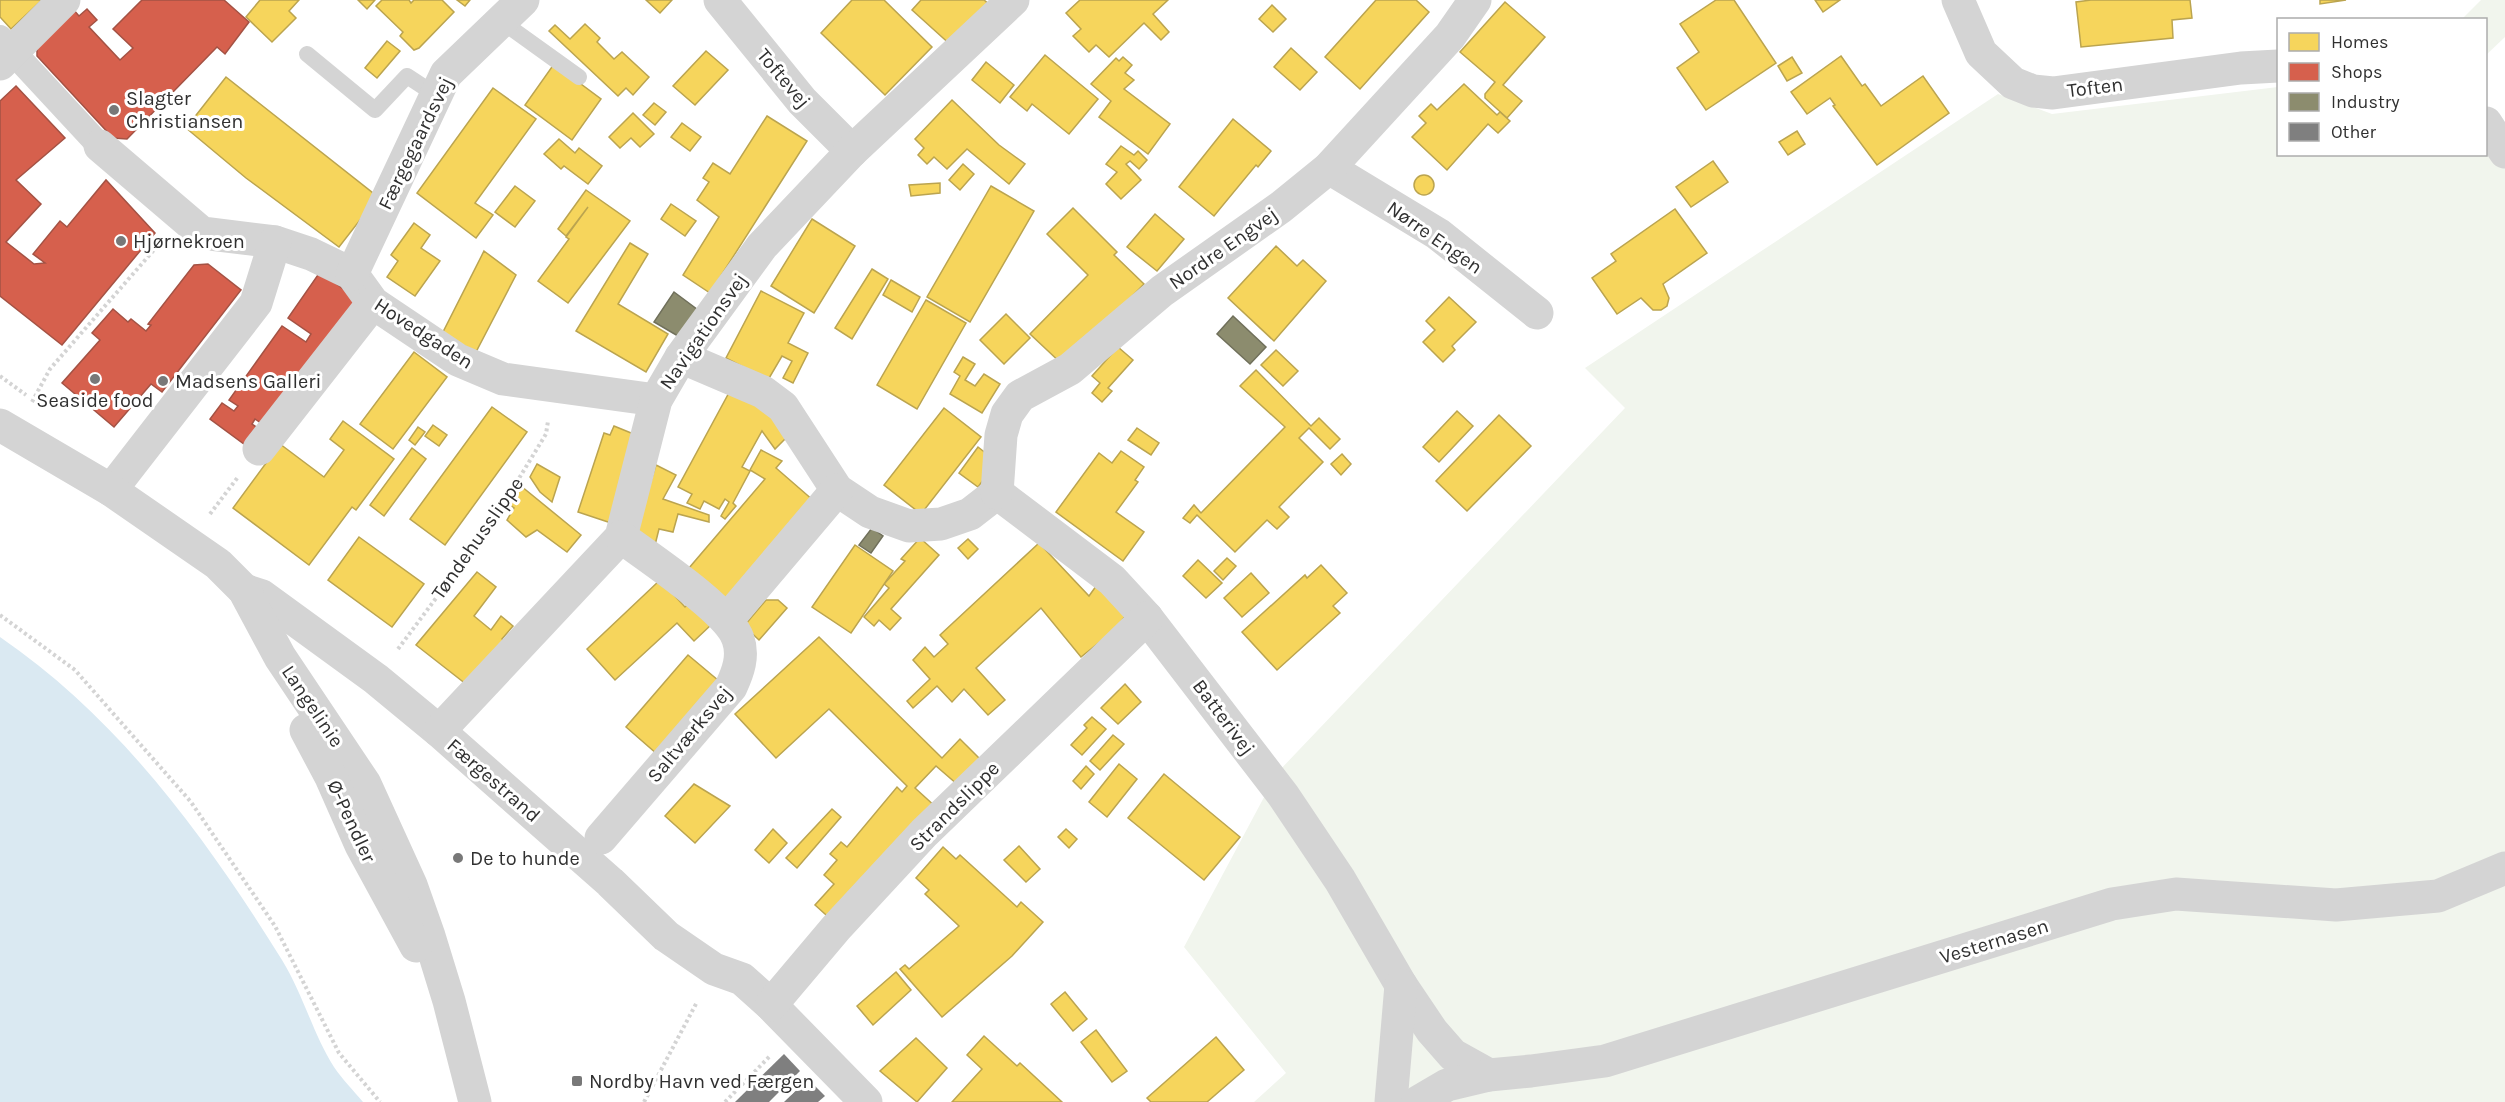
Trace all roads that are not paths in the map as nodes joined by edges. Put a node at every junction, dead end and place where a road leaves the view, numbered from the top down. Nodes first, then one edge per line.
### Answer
1 (64, 0) edge
2 (720, 0) edge
3 (1013, 0) edge
4 (1475, 0) edge
5 (1958, 0) edge
6 (512, 10) edge
7 (4, 51) edge
8 (307, 54) dead end
9 (2277, 66) edge
10 (579, 77) dead end
11 (436, 95) junction
12 (2487, 125) edge
13 (100, 146) joint
14 (852, 151) junction
15 (2505, 152) edge
16 (1329, 168) junction
17 (275, 242) junction
18 (352, 274) junction
19 (373, 303) junction
20 (1537, 313) dead end
21 (681, 357) junction
22 (656, 400) junction
23 (6, 429) edge
24 (260, 449) road end
25 (111, 490) junction
26 (837, 490) junction
27 (997, 493) junction
28 (621, 537) junction
29 (244, 590) junction
30 (1148, 618) junction
31 (727, 620) junction
32 (439, 731) junction
33 (601, 838) dead end
34 (2505, 868) edge
35 (1401, 985) junction
36 (771, 1005) junction
37 (1490, 1075) junction
38 (475, 1102) edge
39 (866, 1102) edge
40 (1391, 1102) edge
41 (1418, 1102) edge

1 - 7 street
2 - 14 street, Toftevej
3 - 14 street, Navigationsvej
4 - 16 street, Nordre Engvej
5 - 9 street, Toften
6 - 10 lane
6 - 11 street, Færgegaardsvej
7 - 13 street, Hovedgaden
8 - 11 lane
11 - 18 street, Færgegaardsvej
12 - 15 street
13 - 17 street, Hovedgaden
14 - 21 street, Navigationsvej
16 - 20 street, Nørre Engen
16 - 27 street, Nordre Engvej
17 - 18 street, Hovedgaden
17 - 25 street
18 - 19 street, Hovedgaden
19 - 22 street, Hovedgaden
19 - 24 street
21 - 22 street, Navigationsvej
21 - 26 street
22 - 28 street, Navigationsvej
23 - 25 street, Langelinie
25 - 29 street, Langelinie
26 - 27 street
26 - 31 street
27 - 30 street, Batterivej
28 - 31 street, Saltværksvej
28 - 32 street, Navigationsvej
29 - 32 street, Færgestrand
29 - 38 street, Langelinie
30 - 35 street, Batterivej
30 - 36 street, Strandslippe
31 - 33 street, Saltværksvej
32 - 36 street, Færgestrand
34 - 37 street, Vesternasen
35 - 37 street, Batterivej
35 - 40 street
36 - 39 street, Færgestrand
37 - 41 street

